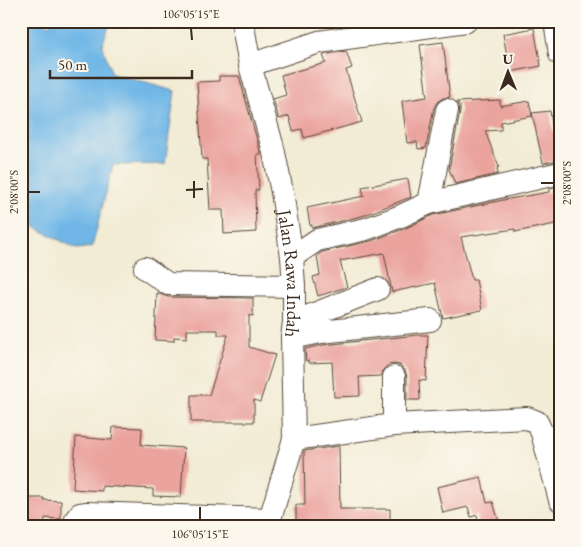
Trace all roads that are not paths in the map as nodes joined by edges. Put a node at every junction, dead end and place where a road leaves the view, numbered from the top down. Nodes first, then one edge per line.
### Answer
1 (242, 21) edge
2 (466, 21) edge
3 (555, 21) edge
4 (560, 54) edge
5 (250, 65) junction
6 (447, 110) dead end
7 (560, 173) edge
8 (429, 203) junction
9 (292, 257) junction
10 (145, 268) dead end
11 (294, 286) junction
12 (378, 289) dead end
13 (430, 320) dead end
14 (293, 330) junction
15 (394, 377) dead end
16 (394, 425) junction
17 (294, 439) junction
18 (560, 500) edge
19 (271, 522) edge
20 (75, 526) edge

1 - 5 street, Jalan Rawa Indah
2 - 5 street
3 - 4 street
5 - 9 street, Jalan Rawa Indah
6 - 8 street
7 - 8 street
8 - 9 street
9 - 11 street, Jalan Rawa Indah
10 - 11 street
11 - 14 street, Jalan Rawa Indah
12 - 14 street
13 - 14 street
14 - 17 street, Jalan Rawa Indah
15 - 16 street
16 - 17 street
16 - 18 street
17 - 19 street, Jalan Rawa Indah
19 - 20 street

